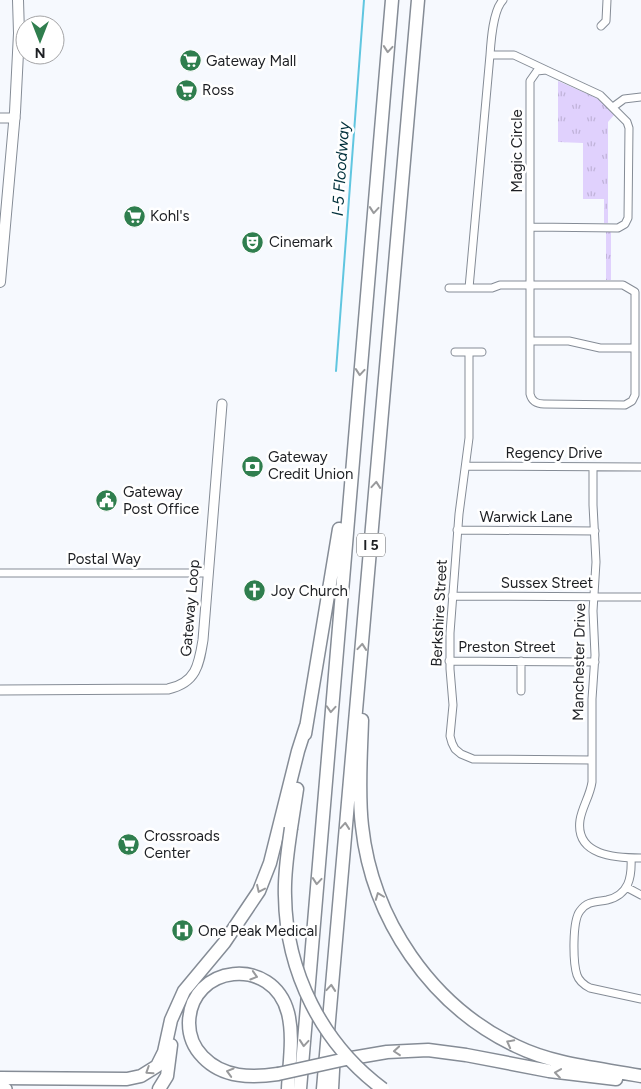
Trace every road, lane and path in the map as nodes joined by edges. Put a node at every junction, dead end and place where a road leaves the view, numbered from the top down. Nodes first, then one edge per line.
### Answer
1 (18, 0) edge
2 (392, 0) edge
3 (418, 0) edge
4 (503, 0) edge
5 (607, 0) edge
6 (601, 26) dead end
7 (490, 55) junction
8 (546, 70) junction
9 (641, 97) edge
10 (613, 107) junction
11 (0, 118) edge
12 (15, 118) junction
13 (530, 227) junction
14 (0, 282) edge
15 (530, 285) junction
16 (449, 288) dead end
17 (469, 288) junction
18 (638, 292) edge
19 (530, 341) junction
20 (634, 348) junction
21 (455, 352) dead end
22 (469, 352) junction
23 (482, 352) dead end
24 (222, 404) dead end
25 (466, 466) junction
26 (593, 467) junction
27 (641, 467) edge
28 (351, 481) junction
29 (457, 530) junction
30 (594, 531) junction
31 (0, 573) edge
32 (208, 573) junction
33 (452, 596) junction
34 (594, 597) junction
35 (641, 597) edge
36 (449, 661) junction
37 (521, 661) junction
38 (595, 662) junction
39 (360, 670) junction
40 (0, 690) edge
41 (521, 691) dead end
42 (306, 726) junction
43 (592, 760) junction
44 (632, 858) junction
45 (641, 858) edge
46 (626, 888) junction
47 (641, 895) edge
48 (641, 999) edge
49 (175, 1012) junction
50 (329, 1012) junction
51 (641, 1076) edge
52 (0, 1078) edge
53 (641, 1080) edge
54 (0, 1088) edge
55 (6, 1089) edge
56 (159, 1089) edge
57 (288, 1089) edge
58 (300, 1089) edge
59 (323, 1089) edge
60 (332, 1089) edge
61 (383, 1089) edge

1 - 12 main road
2 -> 28 highway, I 5
39 -> 3 highway, I 5
4 - 7 street
5 - 6 street
7 - 8 street
7 - 17 street
8 - 10 street
8 - 13 street, Magic Circle
9 - 10 street
10 - 13 street
11 - 12 street
12 - 14 main road
13 - 15 street, Magic Circle
15 - 17 street
15 - 18 street
15 - 19 street, Magic Circle
16 - 17 street
18 - 20 street
19 - 20 street
19 - 20 street, Magic Circle
21 - 22 street
22 - 23 street
22 - 25 street, Berkshire Street
24 - 32 street, Gateway Loop
25 - 26 street, Regency Drive
25 - 29 street, Berkshire Street
26 - 27 street, Regency Drive
26 - 30 street, Manchester Drive
28 - 42 highway
28 -> 58 highway, I 5
29 - 30 street, Warwick Lane
29 - 33 street, Berkshire Street
30 - 34 street, Manchester Drive
31 - 32 street, Postal Way
32 - 40 street, Gateway Loop
33 - 34 street, Sussex Street
33 - 36 street, Berkshire Street
34 - 35 street, Sussex Street
34 - 38 street, Manchester Drive
36 - 37 street, Preston Street
36 - 43 street, Berkshire Street
37 - 38 street, Preston Street
37 - 41 street
38 - 43 street, Manchester Drive
50 -> 39 highway, I 5
51 -> 39 highway
42 -> 49 highway
42 - 61 highway, bridge
43 - 44 street, Manchester Drive
44 - 45 street
44 - 46 street
46 - 47 street
46 - 48 street
49 -> 52 highway
49 - 56 highway
50 - 59 highway, I 5
50 - 60 highway
53 -> 57 highway, bridge
54 - 55 main road

